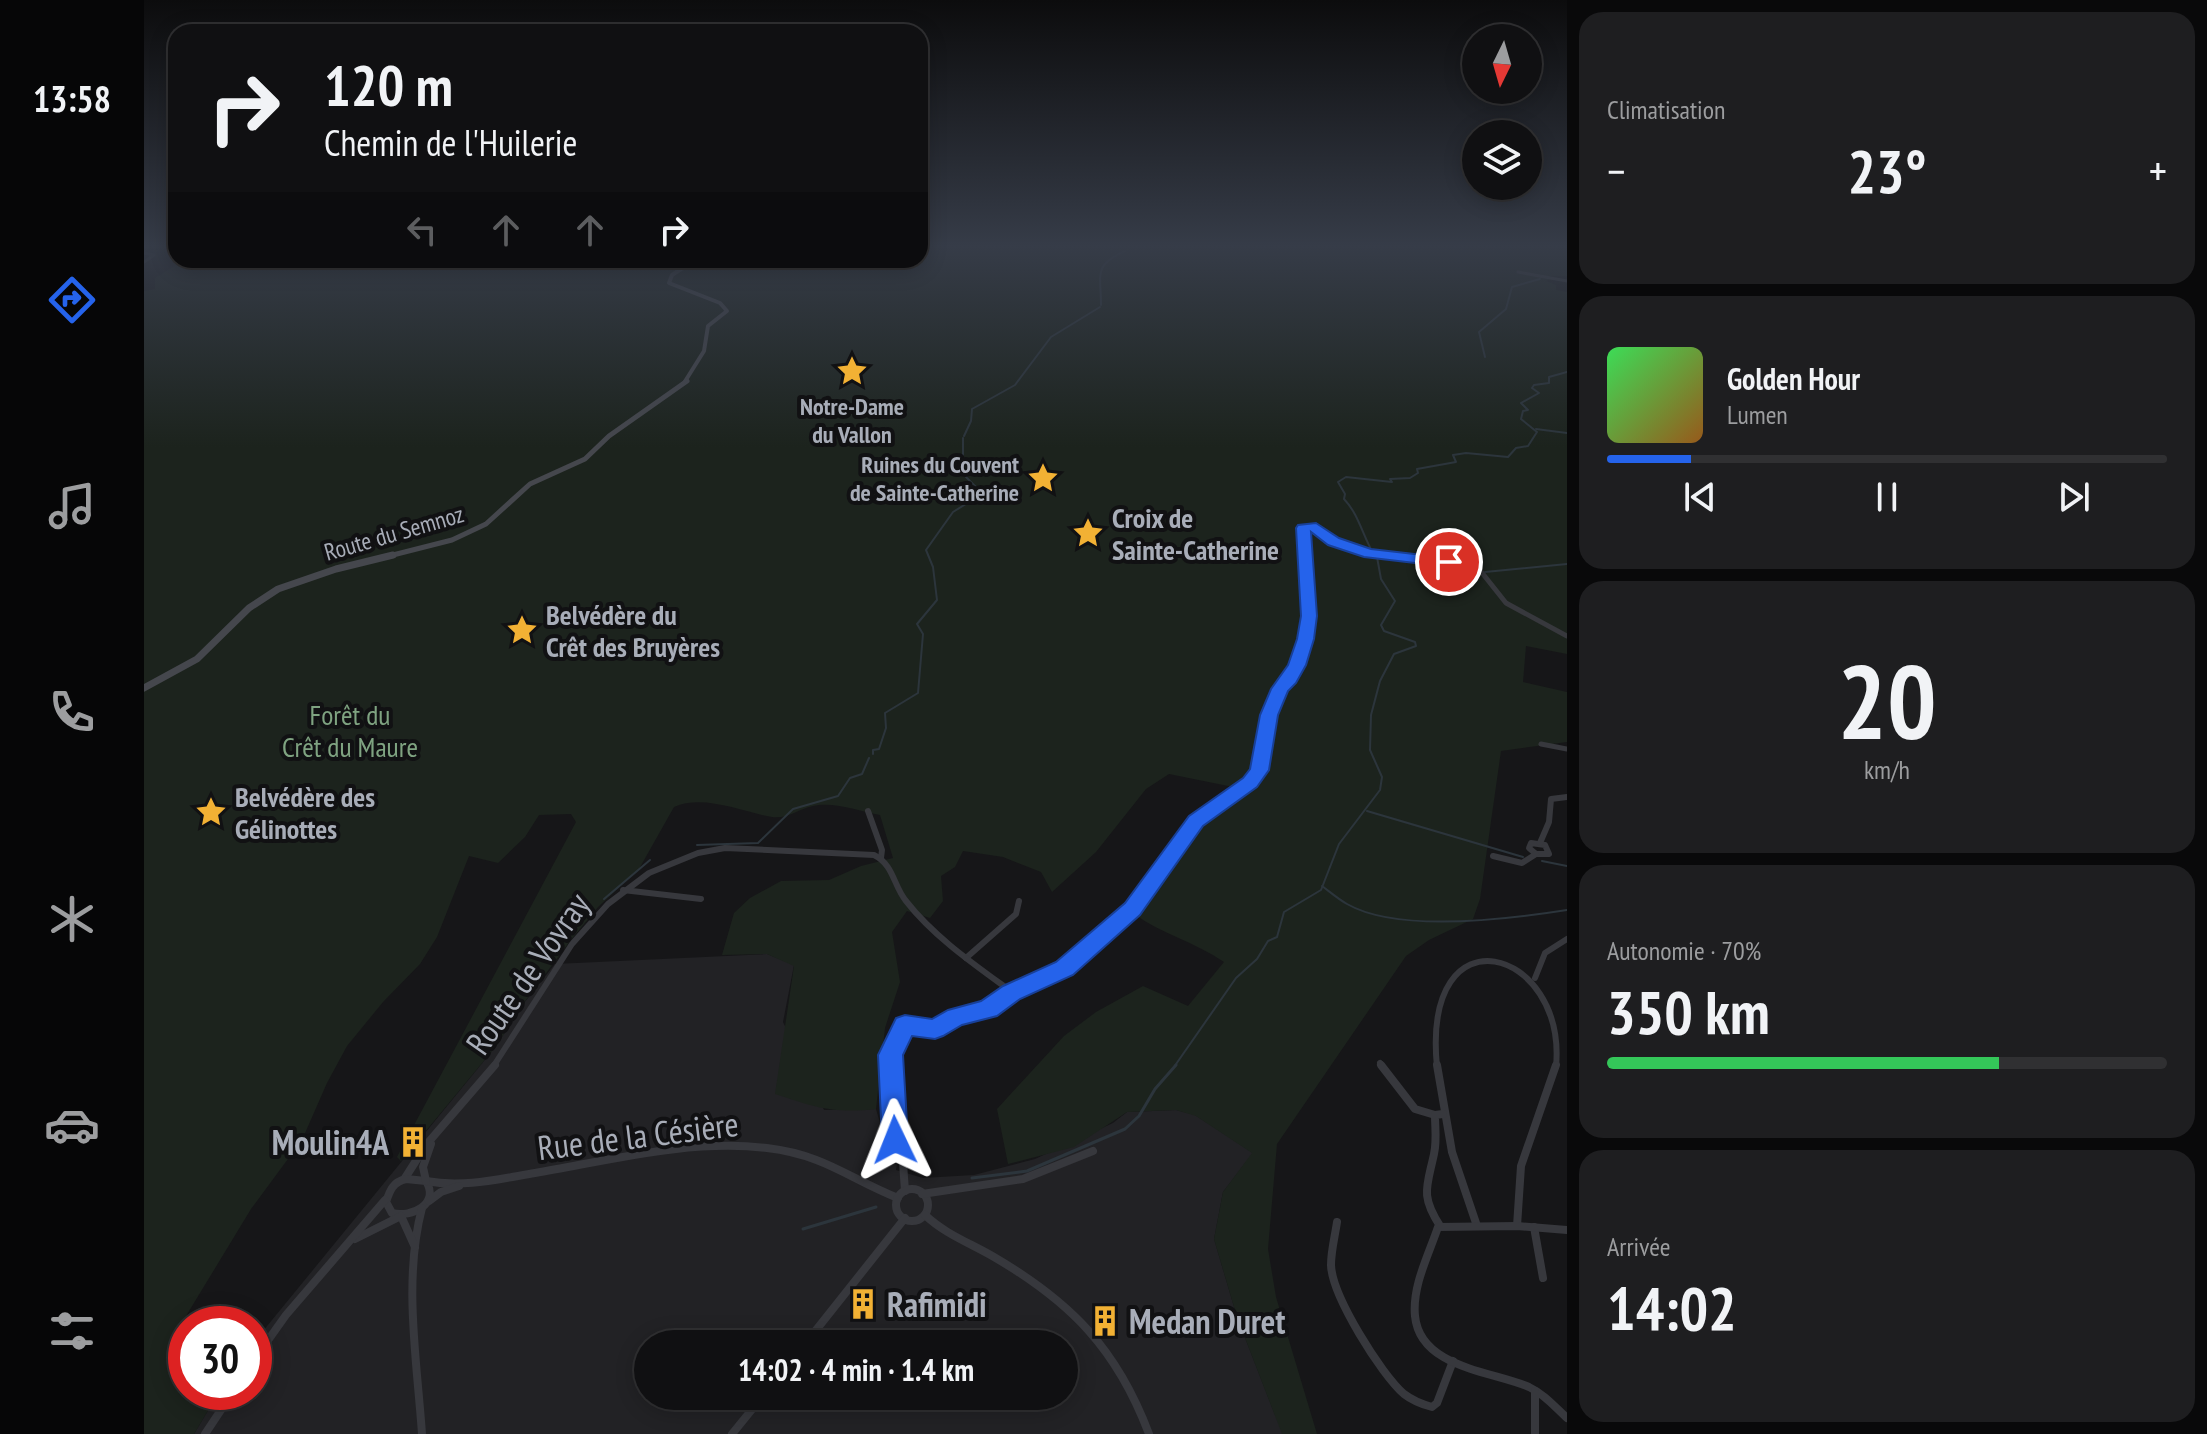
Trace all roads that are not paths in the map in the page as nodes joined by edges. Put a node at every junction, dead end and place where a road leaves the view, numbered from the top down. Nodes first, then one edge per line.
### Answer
1 (725, 314) edge
2 (1567, 636) edge
3 (144, 688) edge
4 (1541, 744) dead end
5 (1567, 749) edge
6 (1567, 797) edge
7 (868, 811) dead end
8 (1540, 843) junction
9 (1536, 854) junction
10 (1493, 856) dead end
11 (881, 858) junction
12 (621, 890) junction
13 (701, 899) dead end
14 (1019, 901) dead end
15 (1567, 939) edge
16 (966, 958) junction
17 (1536, 979) junction
18 (1012, 992) junction
19 (1380, 1063) dead end
20 (1439, 1114) junction
21 (433, 1139) junction
22 (1093, 1151) dead end
23 (405, 1178) junction
24 (425, 1179) junction
25 (471, 1183) junction
26 (922, 1194) junction
27 (901, 1195) junction
28 (387, 1197) junction
29 (424, 1205) junction
30 (925, 1215) junction
31 (401, 1216) junction
32 (905, 1218) junction
33 (1337, 1222) dead end
34 (1440, 1226) junction
35 (1477, 1226) junction
36 (1517, 1226) junction
37 (1534, 1227) junction
38 (1567, 1230) edge
39 (347, 1244) junction
40 (416, 1250) junction
41 (1543, 1278) dead end
42 (816, 1330) edge
43 (272, 1335) edge
44 (1453, 1361) junction
45 (1535, 1390) junction
46 (221, 1410) edge
47 (752, 1410) edge
48 (1567, 1418) edge
49 (205, 1434) edge
50 (422, 1434) edge
51 (732, 1434) edge
52 (1149, 1434) edge
53 (1535, 1434) edge

1 - 3 main road, Route du Semnoz
2 - 18 street
4 - 5 street
6 - 8 street
7 - 11 street
8 - 9 street
8 - 9 street
9 - 10 street
11 - 12 street, Route de Vovray
11 - 16 street
12 - 13 street
12 - 21 street, Route de Vovray
14 - 16 street
15 - 17 street
16 - 18 street
17 - 20 street
17 - 36 street
18 - 27 street
19 - 20 street
20 - 34 street
20 - 35 street
21 - 23 street, Route de Vovray
21 - 24 street, Route de Vovray
22 - 26 street
23 - 24 street
23 - 28 street
24 - 25 street, Rue de la Césière
24 - 29 street
25 - 27 street, Rue de la Césière
25 - 29 street, Rue de la Césière
26 - 27 street
26 - 30 street
27 - 32 street
28 - 31 street
28 - 39 street
29 - 31 street
29 - 40 street
30 - 32 street
30 - 52 street
31 - 39 street
31 - 40 street
32 - 42 street
33 - 44 street
34 - 35 street
34 - 44 street
35 - 36 street
36 - 37 street
37 - 38 street
37 - 41 street
39 - 43 street
40 - 50 street
44 - 45 street
45 - 48 street
45 - 53 street
46 - 49 street
47 - 51 street

